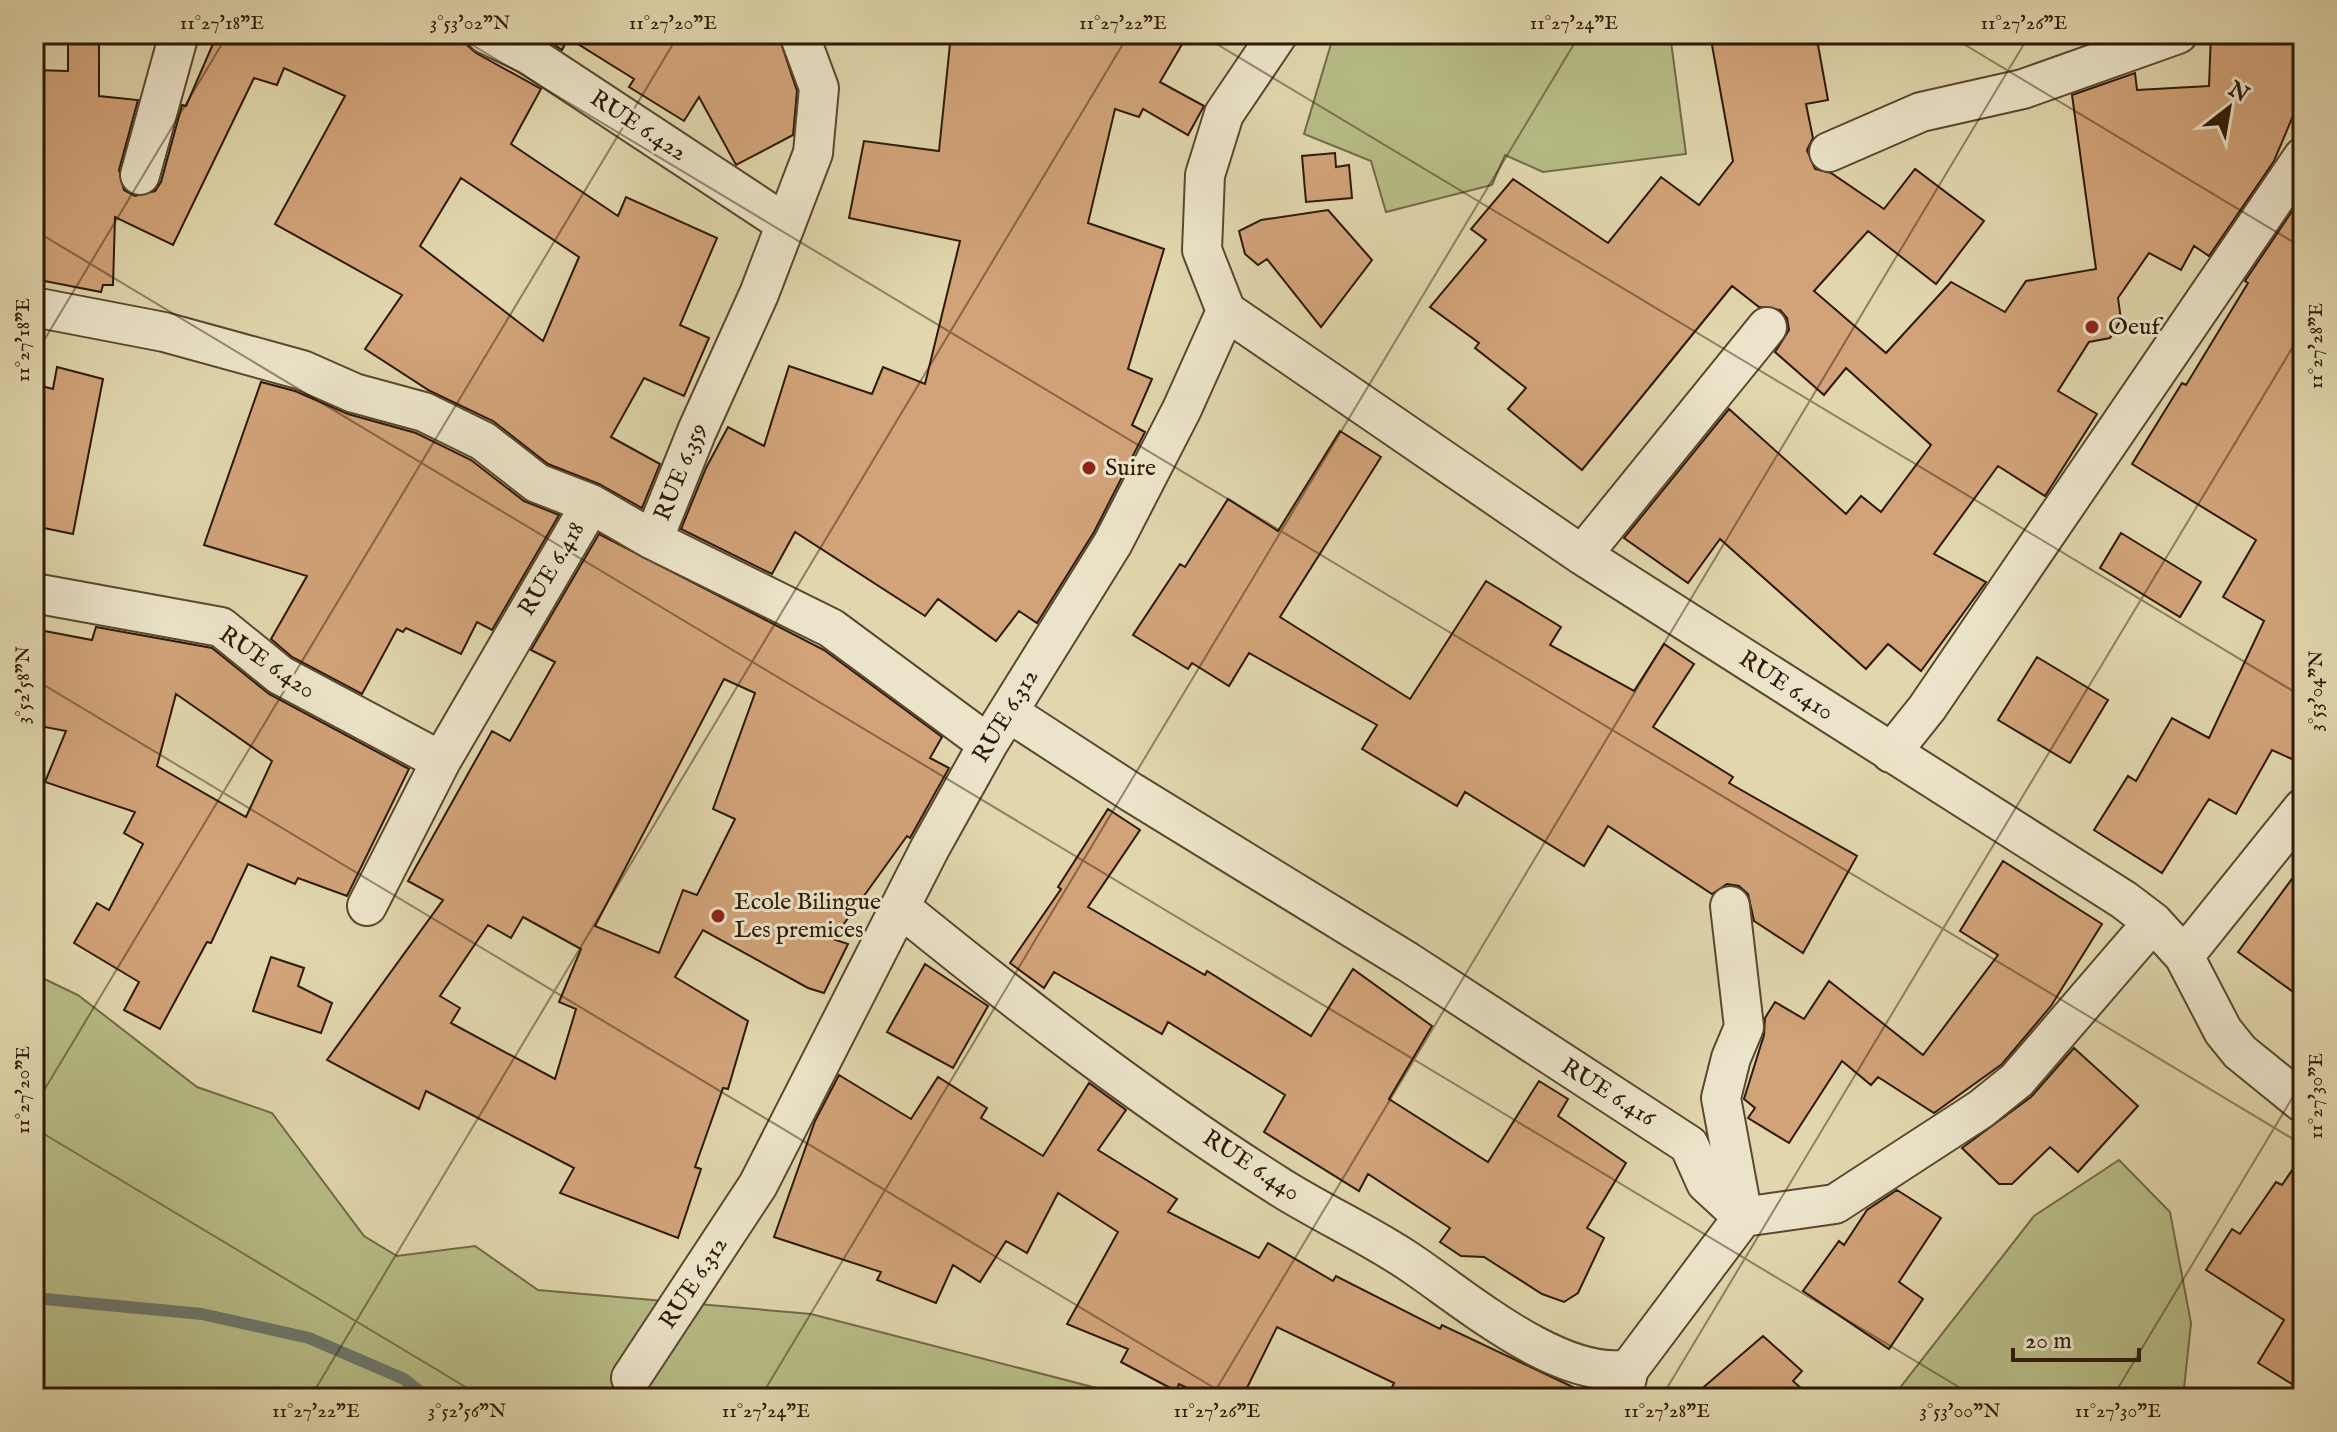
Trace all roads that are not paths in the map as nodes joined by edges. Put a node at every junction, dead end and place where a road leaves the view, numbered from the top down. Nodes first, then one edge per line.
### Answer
1 (179, 34) edge
2 (486, 34) edge
3 (799, 34) edge
4 (2178, 34) edge
5 (1272, 36) edge
6 (1829, 152) dead end
7 (2303, 157) edge
8 (140, 175) dead end
9 (786, 224) junction
10 (34, 307) edge
11 (1226, 311) junction
12 (1767, 327) dead end
13 (591, 504) junction
14 (653, 540) junction
15 (1582, 555) junction
16 (34, 593) edge
17 (1008, 712) junction
18 (988, 744) junction
19 (1891, 753) junction
20 (441, 761) junction
21 (2303, 808) edge
22 (367, 906) dead end
23 (1730, 906) dead end
24 (901, 908) junction
25 (2153, 922) junction
26 (2184, 956) junction
27 (2303, 1103) edge
28 (1743, 1217) junction
29 (631, 1378) dead end
30 (1625, 1383) edge

1 - 8 street
2 - 9 street, RUE 6.422
3 - 9 street, RUE 6.359
4 - 6 street
5 - 11 street
7 - 19 street
9 - 14 street, RUE 6.359
10 - 13 street, RUE 6.418
11 - 15 street, RUE 6.410
11 - 17 street, RUE 6.312
12 - 15 street
13 - 14 street
13 - 20 street, RUE 6.418
14 - 18 street, RUE 6.359
15 - 19 street, RUE 6.410
16 - 20 street, RUE 6.420
17 - 18 street, RUE 6.312
17 - 28 street, RUE 6.416
18 - 24 street, RUE 6.312
19 - 25 street, RUE 6.410
20 - 22 street, RUE 6.418
21 - 26 street
23 - 28 street
24 - 29 street, RUE 6.312
24 - 30 street, RUE 6.440
25 - 26 street, RUE 6.410
25 - 28 street
26 - 27 street, RUE 6.410
28 - 30 street

